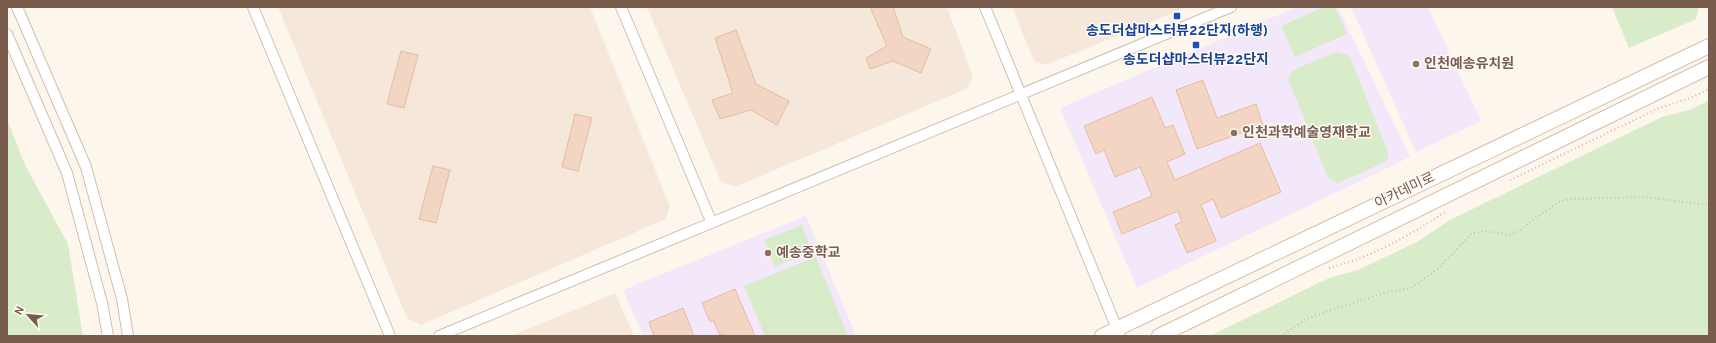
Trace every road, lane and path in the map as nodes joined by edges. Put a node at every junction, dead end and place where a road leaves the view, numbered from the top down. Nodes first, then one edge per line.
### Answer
1 (17, 7) edge
2 (253, 7) edge
3 (621, 7) edge
4 (985, 7) edge
5 (1231, 7) edge
6 (1709, 21) edge
7 (1709, 25) edge
8 (7, 34) edge
9 (1709, 46) edge
10 (1709, 67) edge
11 (1709, 89) edge
12 (1020, 93) junction
13 (1509, 180) dead end
14 (1709, 205) edge
15 (1445, 211) dead end
16 (711, 221) junction
17 (1326, 269) dead end
18 (1118, 332) edge
19 (108, 336) edge
20 (128, 336) edge
21 (390, 336) edge
22 (439, 336) edge
23 (1102, 336) edge
24 (1159, 336) edge
25 (1281, 336) edge

1 - 20 street
2 - 21 street
3 - 16 street
4 - 12 street
5 - 12 street
6 - 7 path
8 - 19 street
9 - 18 main road, 아카데미로
10 - 24 main road, 아카데미로
11 - 13 path
12 - 16 street
12 - 18 street
14 - 25 path
15 - 17 path
16 - 22 street
18 - 23 main road, 아카데미로

